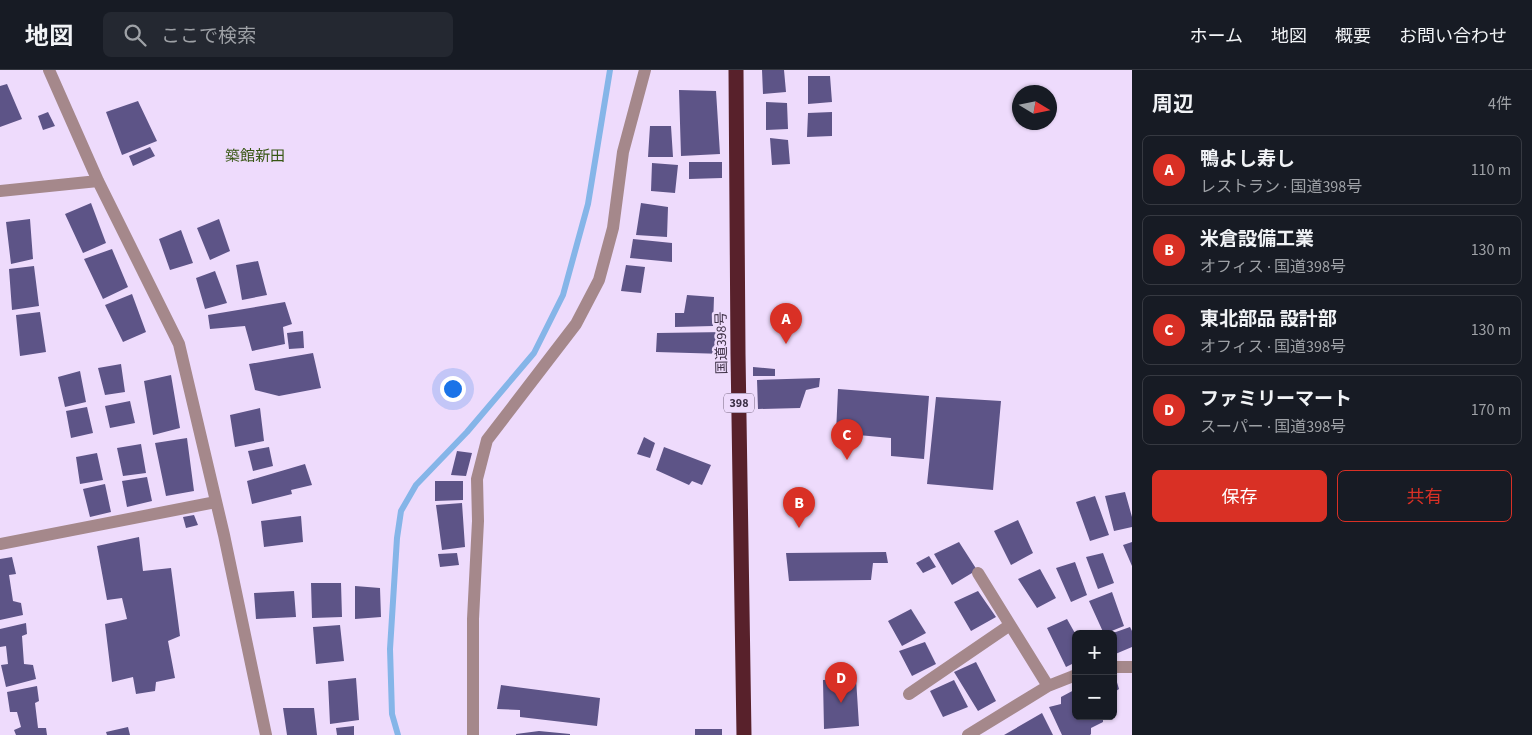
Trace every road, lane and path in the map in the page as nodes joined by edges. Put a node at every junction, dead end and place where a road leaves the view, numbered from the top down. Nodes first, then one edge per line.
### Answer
1 (49, 70) edge
2 (645, 70) edge
3 (736, 70) edge
4 (98, 181) junction
5 (0, 190) edge
6 (216, 502) junction
7 (0, 544) edge
8 (978, 573) dead end
9 (1010, 625) junction
10 (1117, 667) edge
11 (1132, 667) edge
12 (1072, 677) edge
13 (1048, 686) junction
14 (909, 694) dead end
15 (266, 735) edge
16 (473, 735) edge
17 (744, 735) edge
18 (968, 735) edge

1 - 4 street
2 - 16 street
3 - 17 highway, 国道398号 / 398
4 - 5 street
4 - 6 street
6 - 7 street
6 - 15 street
8 - 9 street
9 - 13 street
9 - 14 street
10 - 11 street
12 - 13 street
13 - 18 street

